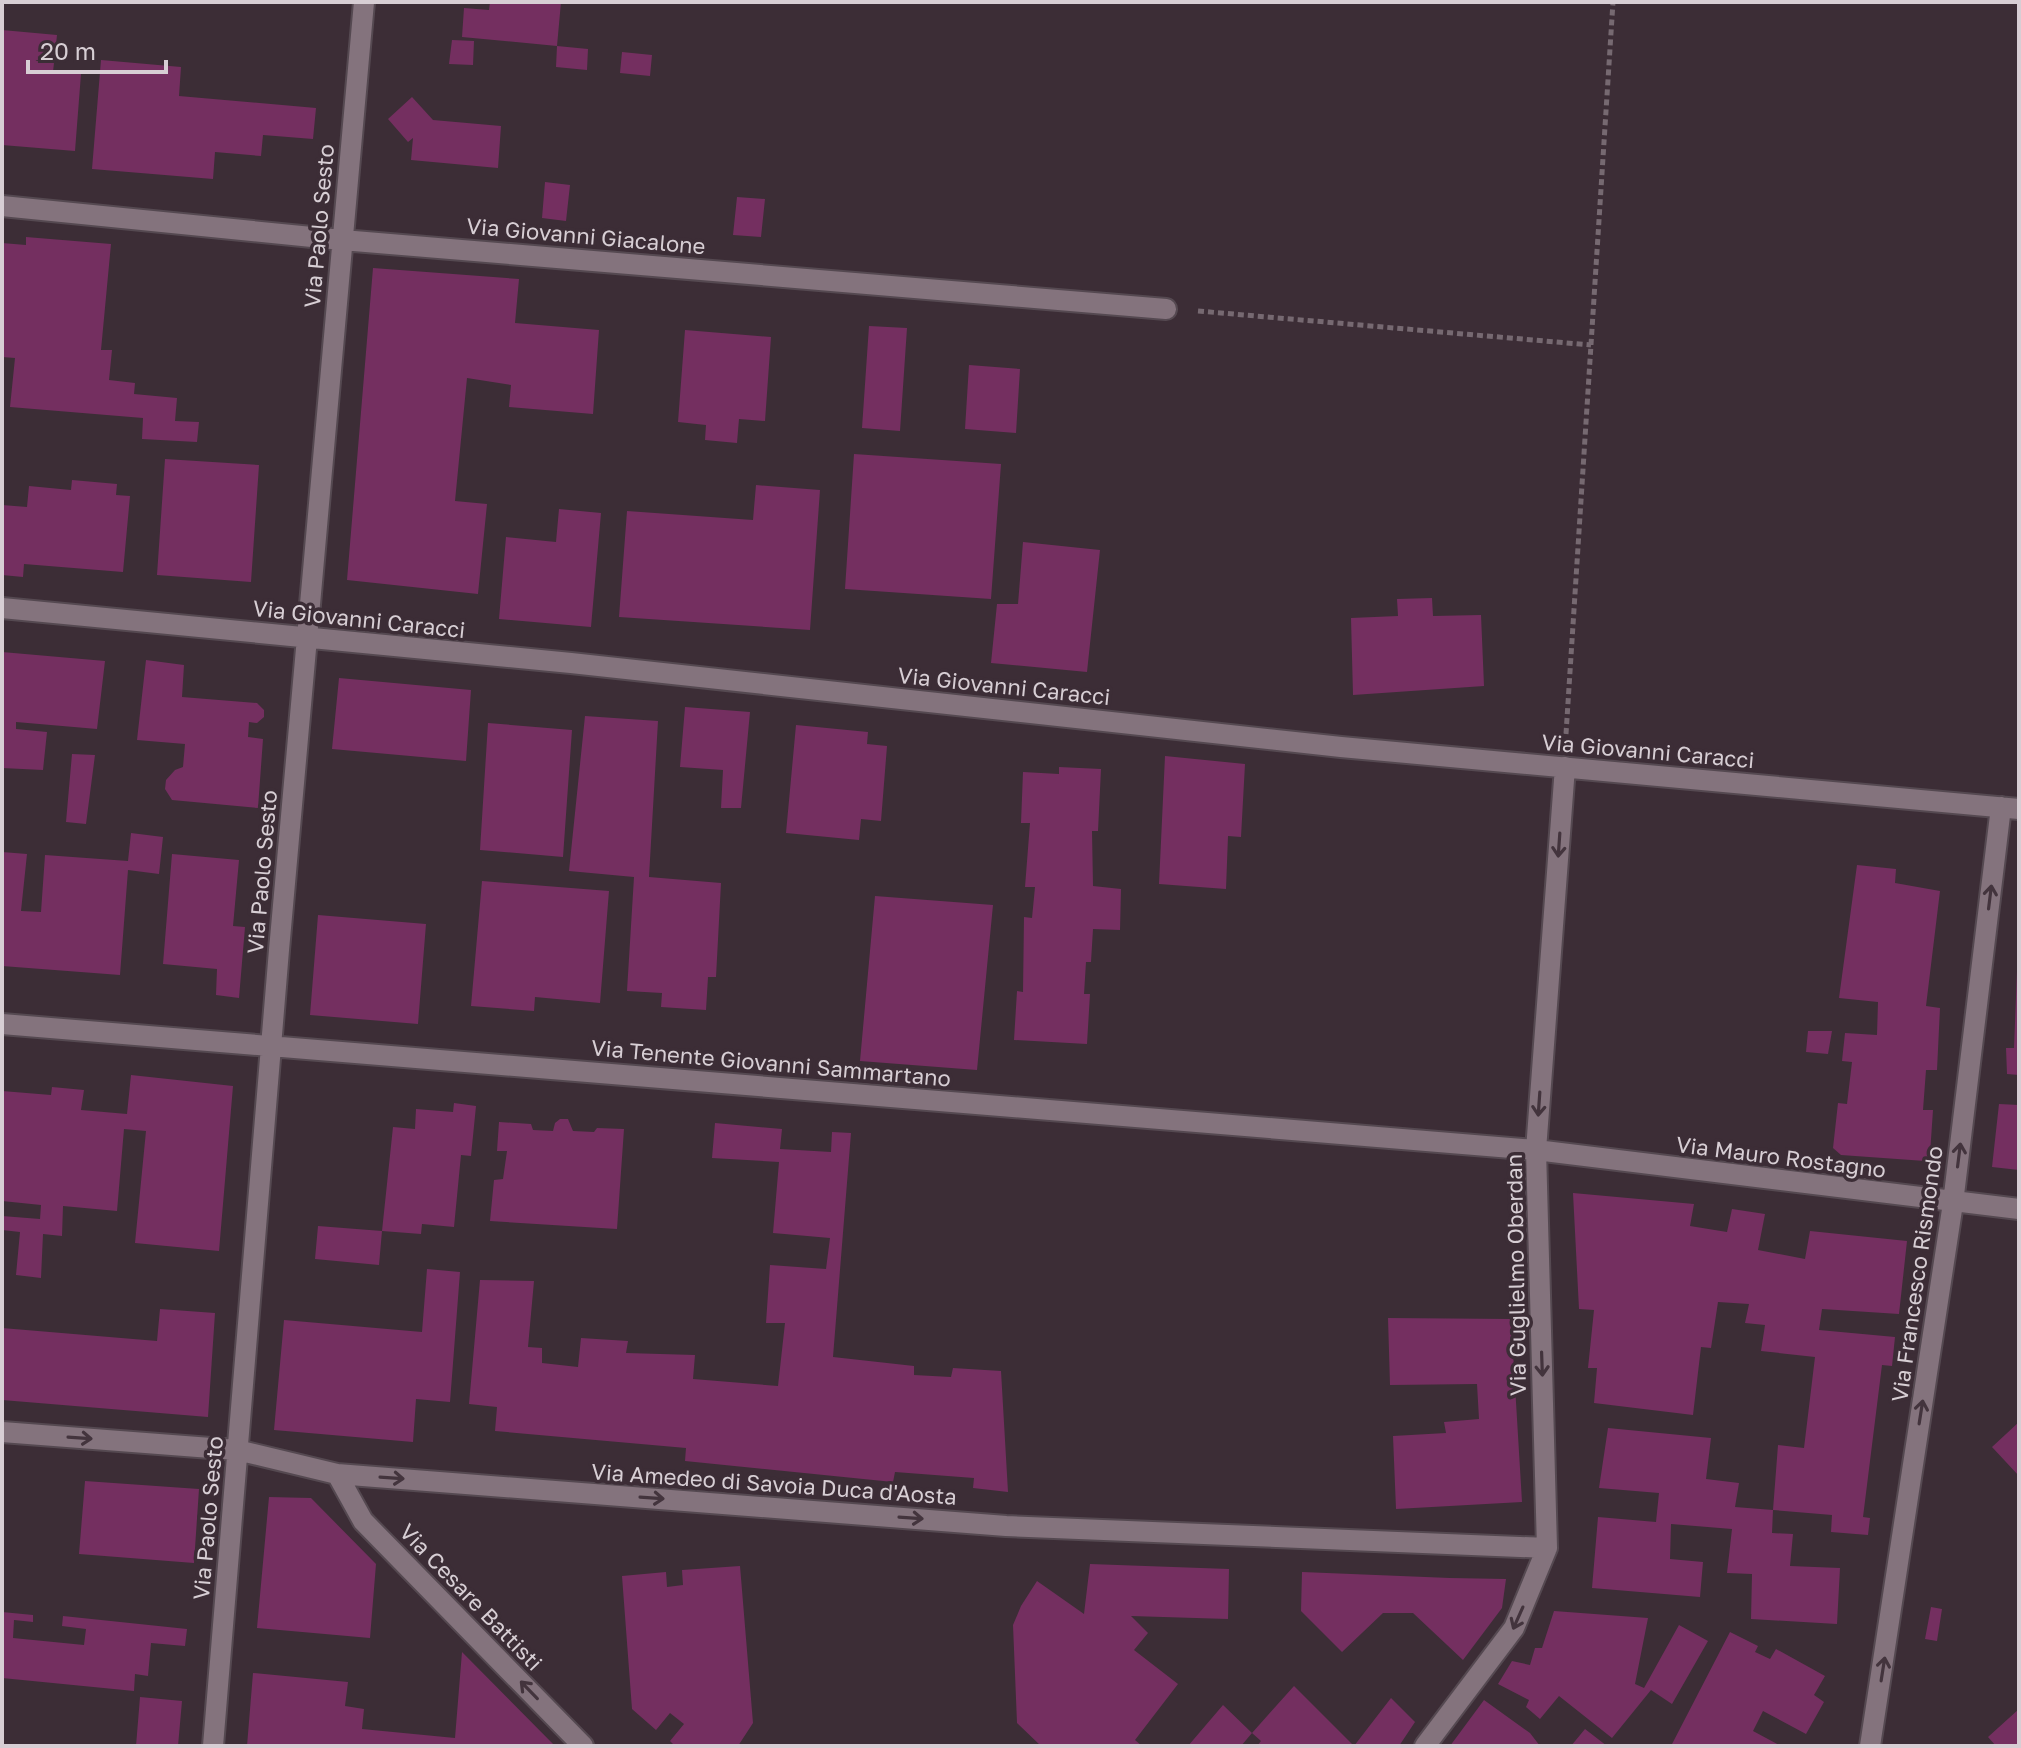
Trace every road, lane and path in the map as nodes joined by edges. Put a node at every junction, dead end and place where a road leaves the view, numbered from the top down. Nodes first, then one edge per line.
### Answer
1 (364, 2) edge
2 (1613, 2) edge
3 (2, 206) edge
4 (342, 240) junction
5 (1166, 309) joint
6 (1591, 345) junction
7 (2, 608) edge
8 (307, 638) junction
9 (1566, 738) dead end
10 (1565, 767) junction
11 (2010, 808) edge
12 (2, 1024) edge
13 (271, 1045) junction
14 (1536, 1150) junction
15 (1953, 1203) junction
16 (2019, 1209) edge
17 (2, 1432) edge
18 (237, 1450) junction
19 (337, 1474) junction
20 (1547, 1548) junction
21 (213, 1746) edge
22 (583, 1746) edge
23 (1425, 1746) edge
24 (1870, 1746) edge

1 - 4 street, Via Paolo Sesto
2 - 6 path
3 - 4 street, Via Giovanni Giacalone
4 - 5 street, Via Giovanni Giacalone
4 - 8 street, Via Paolo Sesto
5 - 6 path
6 - 9 path
7 - 8 street, Via Giovanni Caracci
8 - 10 street, Via Giovanni Caracci
8 - 13 street, Via Paolo Sesto
10 - 11 street, Via Giovanni Caracci
10 -> 14 street, Via Guglielmo Oberdan
15 -> 11 street, Via Francesco Rismondo
12 - 13 street, Via Tenente Giovanni Sammartano
13 - 14 street, Via Tenente Giovanni Sammartano
13 - 18 street, Via Paolo Sesto
14 - 15 street, Via Mauro Rostagno
14 -> 20 street, Via Guglielmo Oberdan
15 - 16 street, Via Mauro Rostagno
24 -> 15 street, Via Francesco Rismondo
17 -> 18 street, Via Amedeo di Savoia Duca d'Aosta
18 - 19 street, Via Amedeo di Savoia Duca d'Aosta
18 - 21 street, Via Paolo Sesto
19 -> 20 street, Via Amedeo di Savoia Duca d'Aosta
22 -> 19 street, Via Cesare Battisti
20 -> 23 street, Via Guglielmo Oberdan

